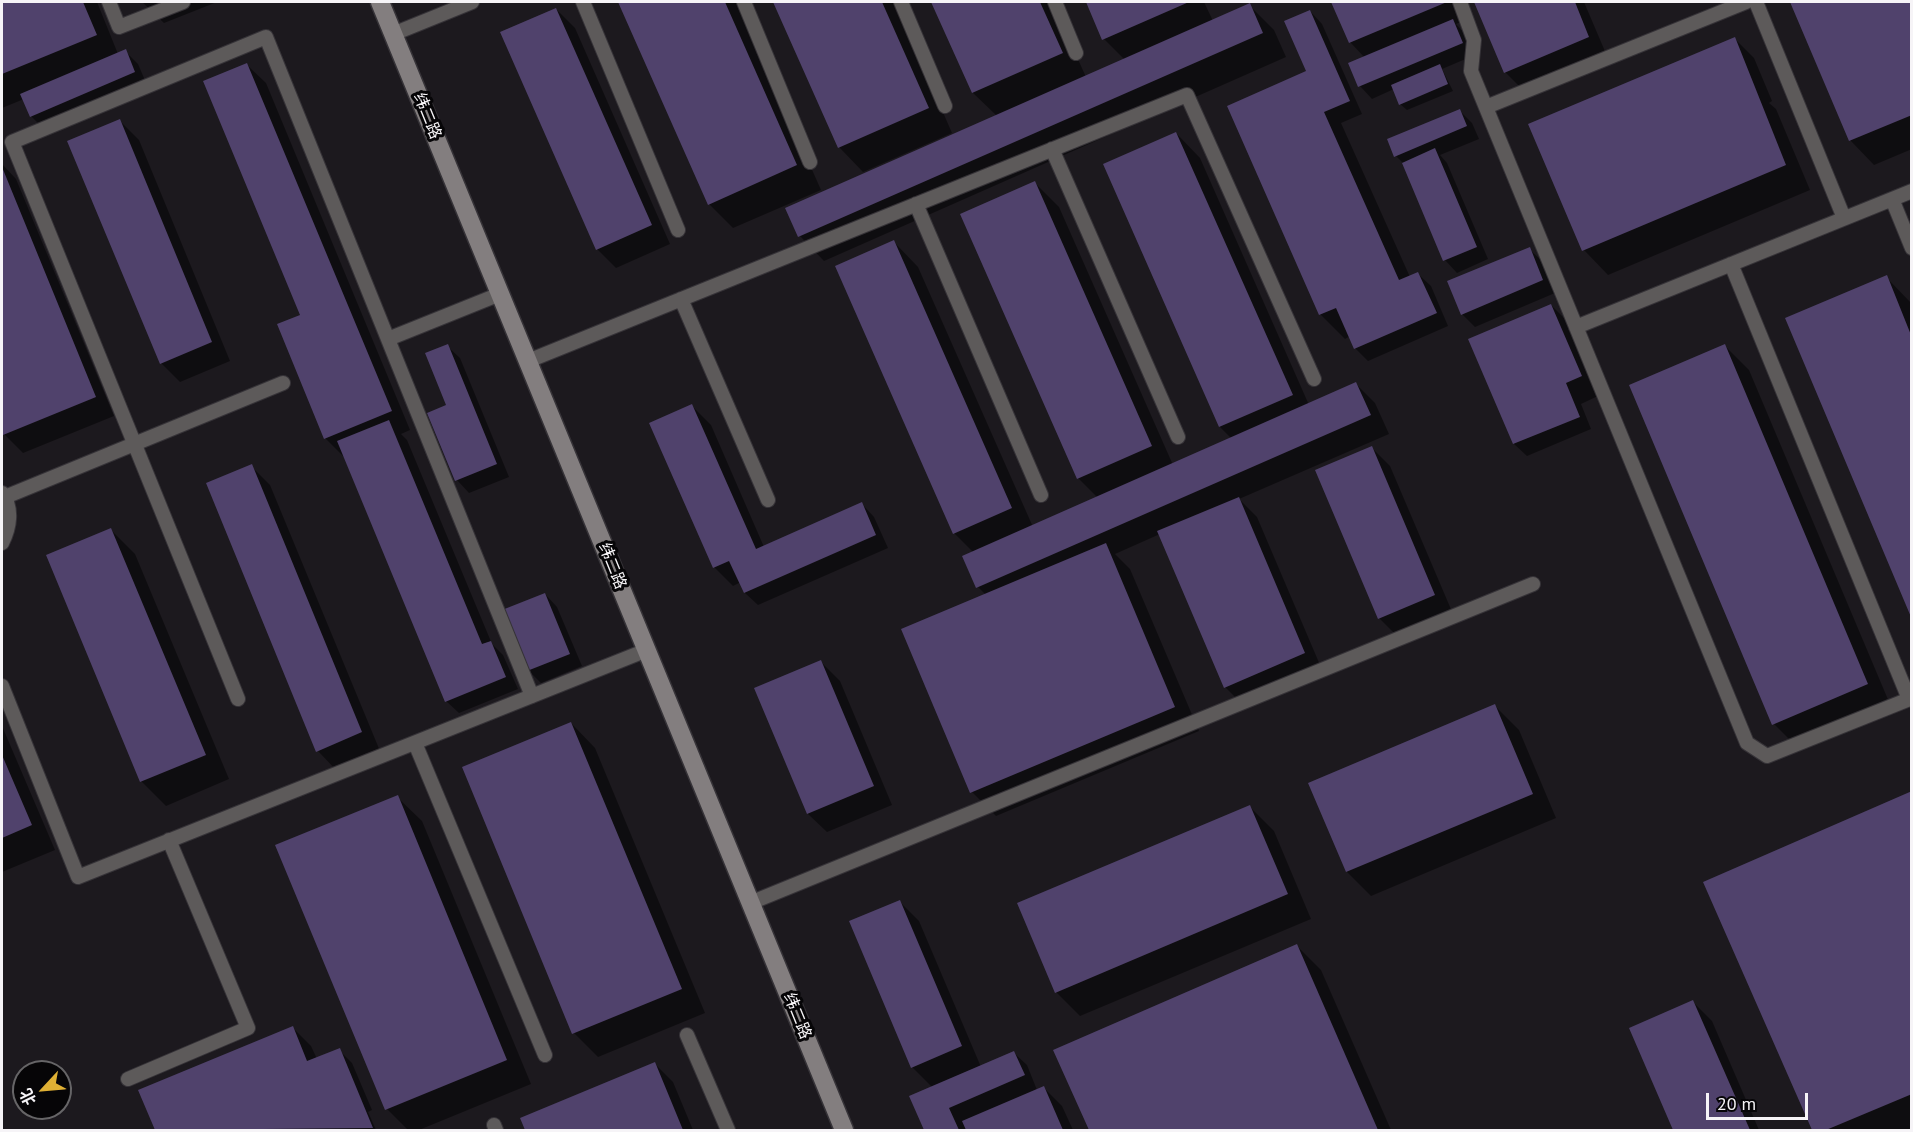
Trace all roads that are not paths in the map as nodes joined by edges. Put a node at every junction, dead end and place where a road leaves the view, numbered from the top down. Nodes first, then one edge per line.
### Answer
1 (108, 2) edge
2 (183, 2) edge
3 (380, 2) edge
4 (472, 2) edge
5 (584, 2) edge
6 (744, 2) edge
7 (901, 2) edge
8 (1055, 2) edge
9 (1460, 2) edge
10 (1746, 2) edge
11 (1756, 2) edge
12 (393, 34) junction
13 (1076, 53) dead end
14 (945, 106) dead end
15 (1486, 107) junction
16 (1052, 149) junction
17 (810, 162) dead end
18 (1911, 191) edge
19 (1892, 199) junction
20 (916, 204) junction
21 (1844, 218) junction
22 (678, 230) dead end
23 (1911, 248) edge
24 (1731, 264) junction
25 (500, 294) junction
26 (681, 299) junction
27 (1576, 327) junction
28 (388, 339) junction
29 (528, 361) junction
30 (1314, 379) dead end
31 (283, 383) dead end
32 (1178, 437) dead end
33 (134, 444) junction
34 (3, 495) edge
35 (1041, 495) dead end
36 (768, 500) dead end
37 (2, 543) edge
38 (1533, 584) dead end
39 (647, 650) junction
40 (2, 686) edge
41 (532, 696) junction
42 (1910, 698) edge
43 (238, 699) dead end
44 (415, 743) junction
45 (169, 840) junction
46 (750, 903) junction
47 (687, 1035) dead end
48 (545, 1055) dead end
49 (128, 1079) dead end
50 (728, 1131) edge
51 (844, 1131) edge

1 - 2 lane
3 - 12 street, 纬二路
4 - 12 lane
5 - 22 lane
6 - 17 lane
7 - 14 lane
8 - 13 lane
9 - 15 lane
10 - 15 lane
11 - 21 lane
12 - 25 street, 纬二路
15 - 27 lane
16 - 20 lane
16 - 30 lane
16 - 32 lane
18 - 19 lane
19 - 21 lane
19 - 23 lane
20 - 26 lane
20 - 35 lane
21 - 24 lane
24 - 27 lane
24 - 42 lane
25 - 28 lane
25 - 29 street, 纬二路
26 - 29 lane
26 - 36 lane
27 - 42 lane
28 - 33 lane
28 - 41 lane
29 - 39 street, 纬二路
31 - 33 lane
33 - 34 lane
33 - 43 lane
34 - 37 lane
38 - 46 lane
39 - 41 lane
39 - 46 street, 纬二路
40 - 45 lane
41 - 44 lane
44 - 45 lane
44 - 48 lane
45 - 49 lane
46 - 51 street, 纬二路
47 - 50 lane

